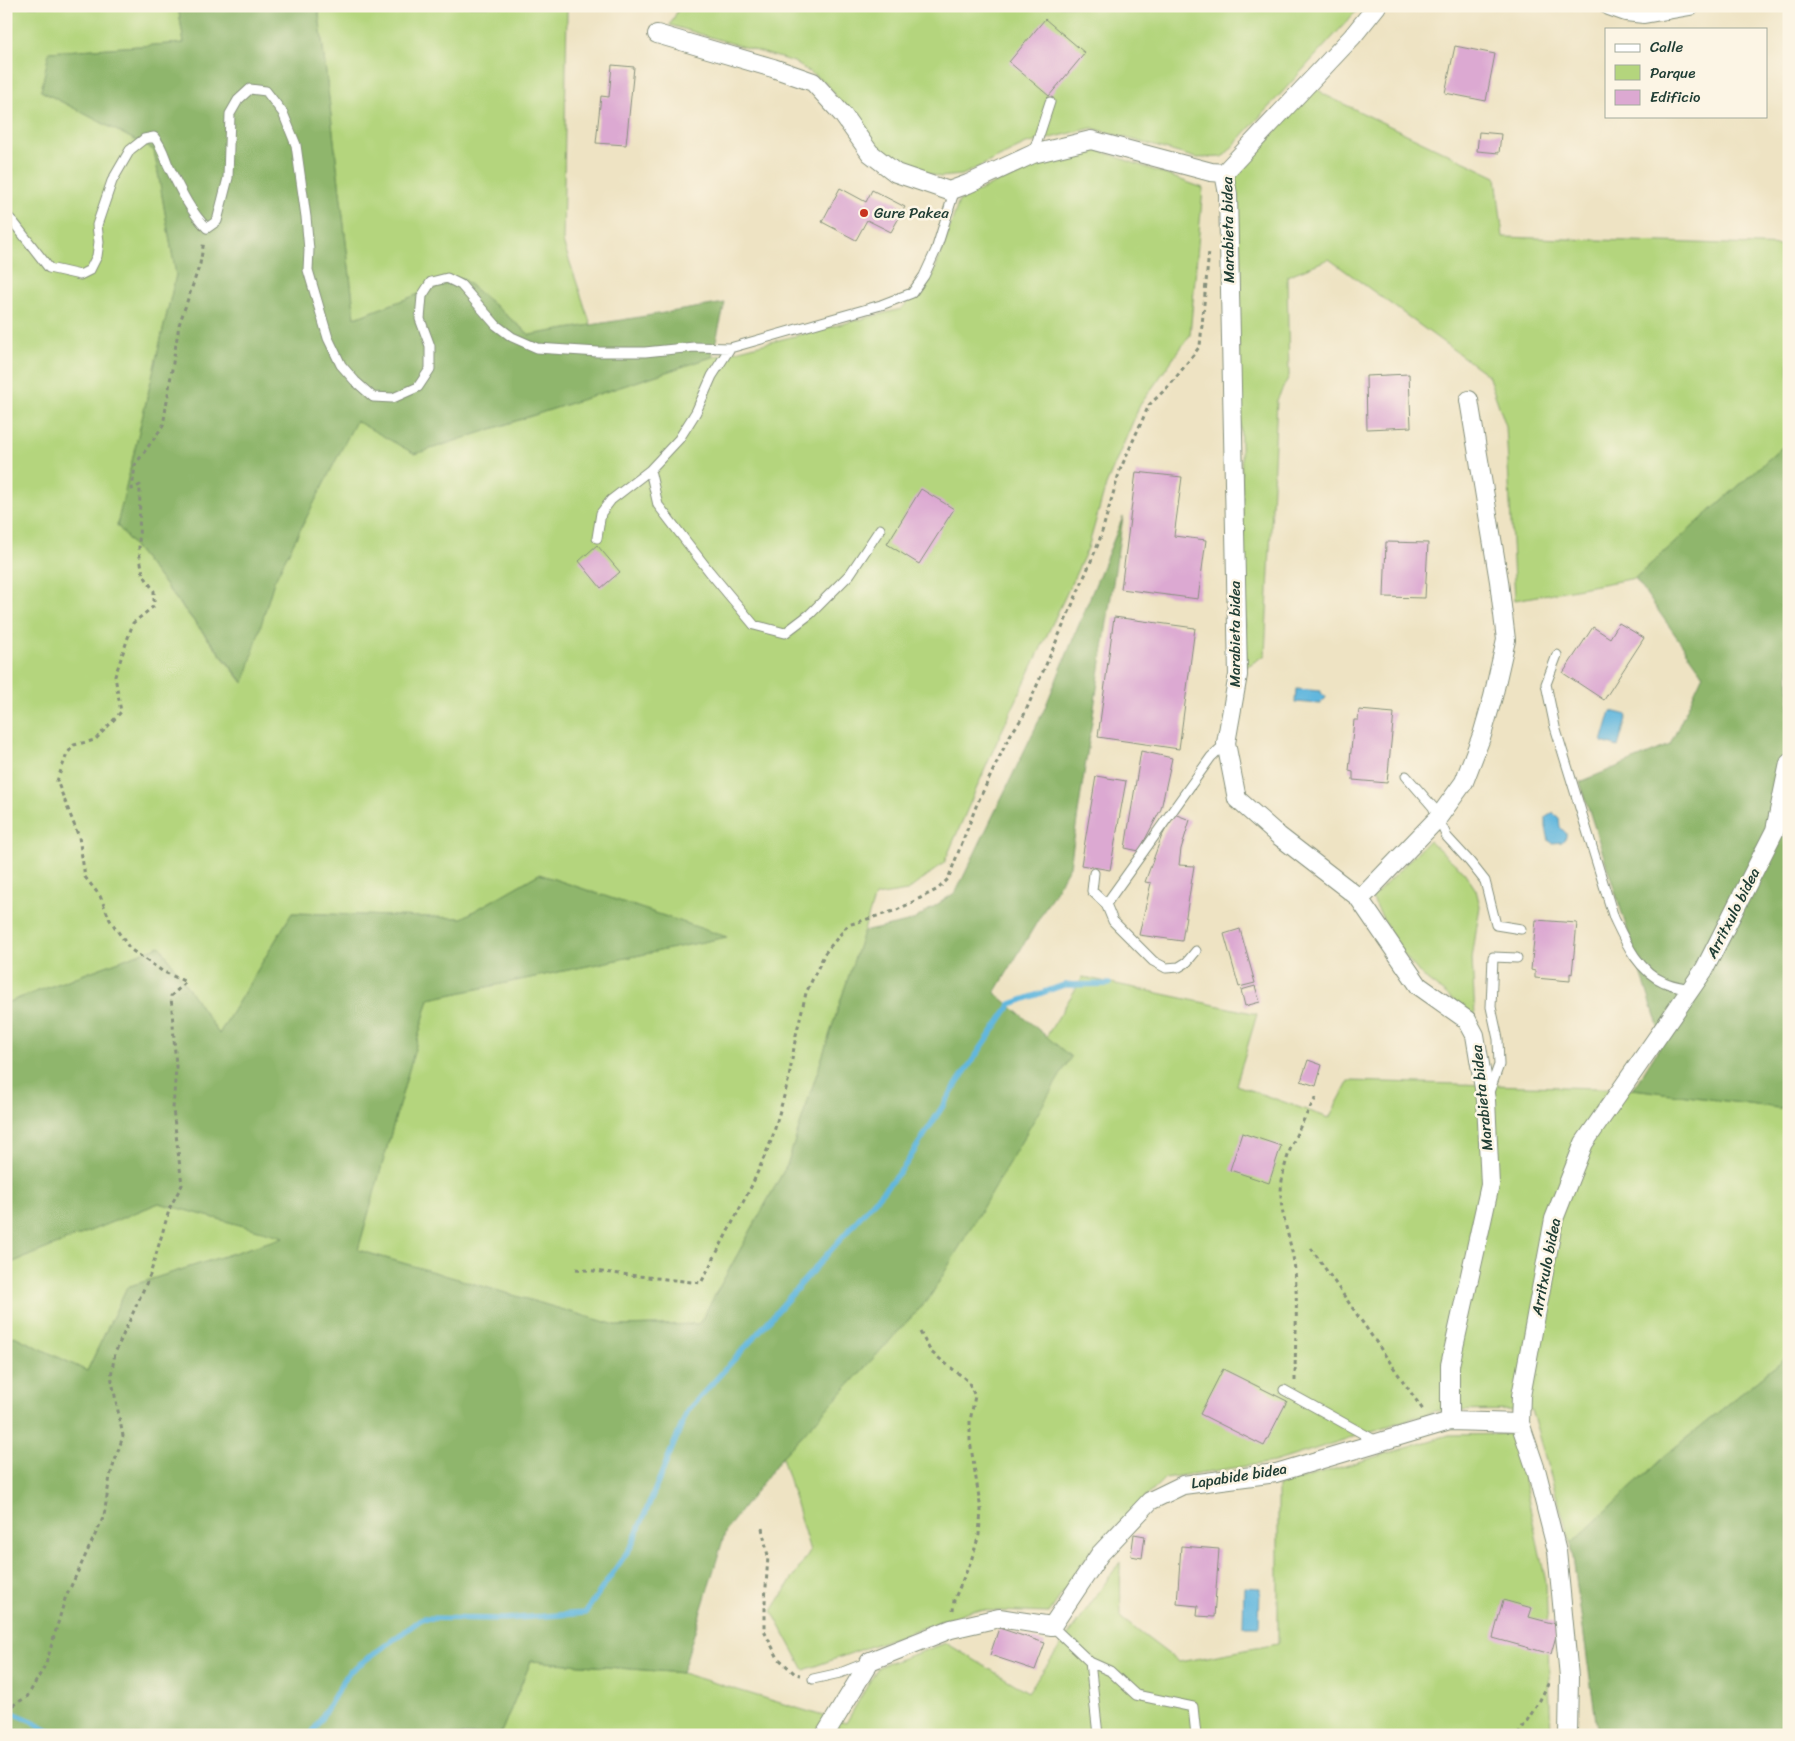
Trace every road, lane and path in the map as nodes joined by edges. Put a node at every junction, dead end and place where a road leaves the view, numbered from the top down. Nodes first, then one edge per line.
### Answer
1 (1377, 6) edge
2 (1609, 6) edge
3 (1690, 6) edge
4 (657, 34) dead end
5 (1050, 102) dead end
6 (1033, 154) junction
7 (1224, 172) junction
8 (955, 189) junction
9 (6, 215) edge
10 (207, 228) junction
11 (1210, 248) dead end
12 (730, 348) junction
13 (1469, 400) dead end
14 (650, 470) junction
15 (880, 529) dead end
16 (597, 538) dead end
17 (1558, 655) dead end
18 (1226, 743) junction
19 (1789, 764) edge
20 (1406, 776) dead end
21 (1438, 818) junction
22 (1094, 873) dead end
23 (1358, 897) junction
24 (1106, 904) junction
25 (1521, 929) dead end
26 (1196, 951) dead end
27 (1517, 958) dead end
28 (1691, 989) junction
29 (1317, 1096) dead end
30 (1486, 1100) junction
31 (1311, 1248) dead end
32 (576, 1269) dead end
33 (920, 1332) dead end
34 (1284, 1390) dead end
35 (1295, 1396) junction
36 (1441, 1423) junction
37 (1520, 1423) junction
38 (1378, 1442) junction
39 (762, 1528) dead end
40 (1052, 1626) junction
41 (960, 1627) junction
42 (870, 1661) junction
43 (1090, 1662) junction
44 (1553, 1674) dead end
45 (813, 1679) joint
46 (8, 1735) edge
47 (825, 1735) edge
48 (1098, 1735) edge
49 (1196, 1735) edge
50 (1518, 1735) edge
51 (1568, 1735) edge

1 - 7 street, Marabieta bidea
2 - 3 street
4 - 8 street
5 - 6 lane
6 - 7 street
6 - 8 street
7 - 18 street, Marabieta bidea
8 - 12 lane
9 - 10 lane
10 - 12 lane
10 - 46 path
11 - 32 path
12 - 14 lane
13 - 21 street
14 - 15 lane
14 - 16 lane
17 - 28 lane
18 - 23 street, Marabieta bidea
18 - 24 lane
19 - 28 street, Arritxulo bidea
20 - 21 lane
21 - 23 street
21 - 25 lane
22 - 24 lane
23 - 30 street, Marabieta bidea
24 - 26 lane
27 - 30 lane
28 - 37 street, Arritxulo bidea
29 - 35 path
30 - 36 street, Marabieta bidea
31 - 36 path
33 - 41 path
34 - 35 lane
35 - 38 lane
36 - 37 street, Lapabide bidea
36 - 38 street, Lapabide bidea
37 - 51 street, Arritxulo bidea
38 - 40 street, Lapabide bidea
39 - 45 path
40 - 41 street
40 - 43 lane
41 - 42 street
42 - 45 lane
42 - 47 street
43 - 48 lane
43 - 49 lane
44 - 50 path

